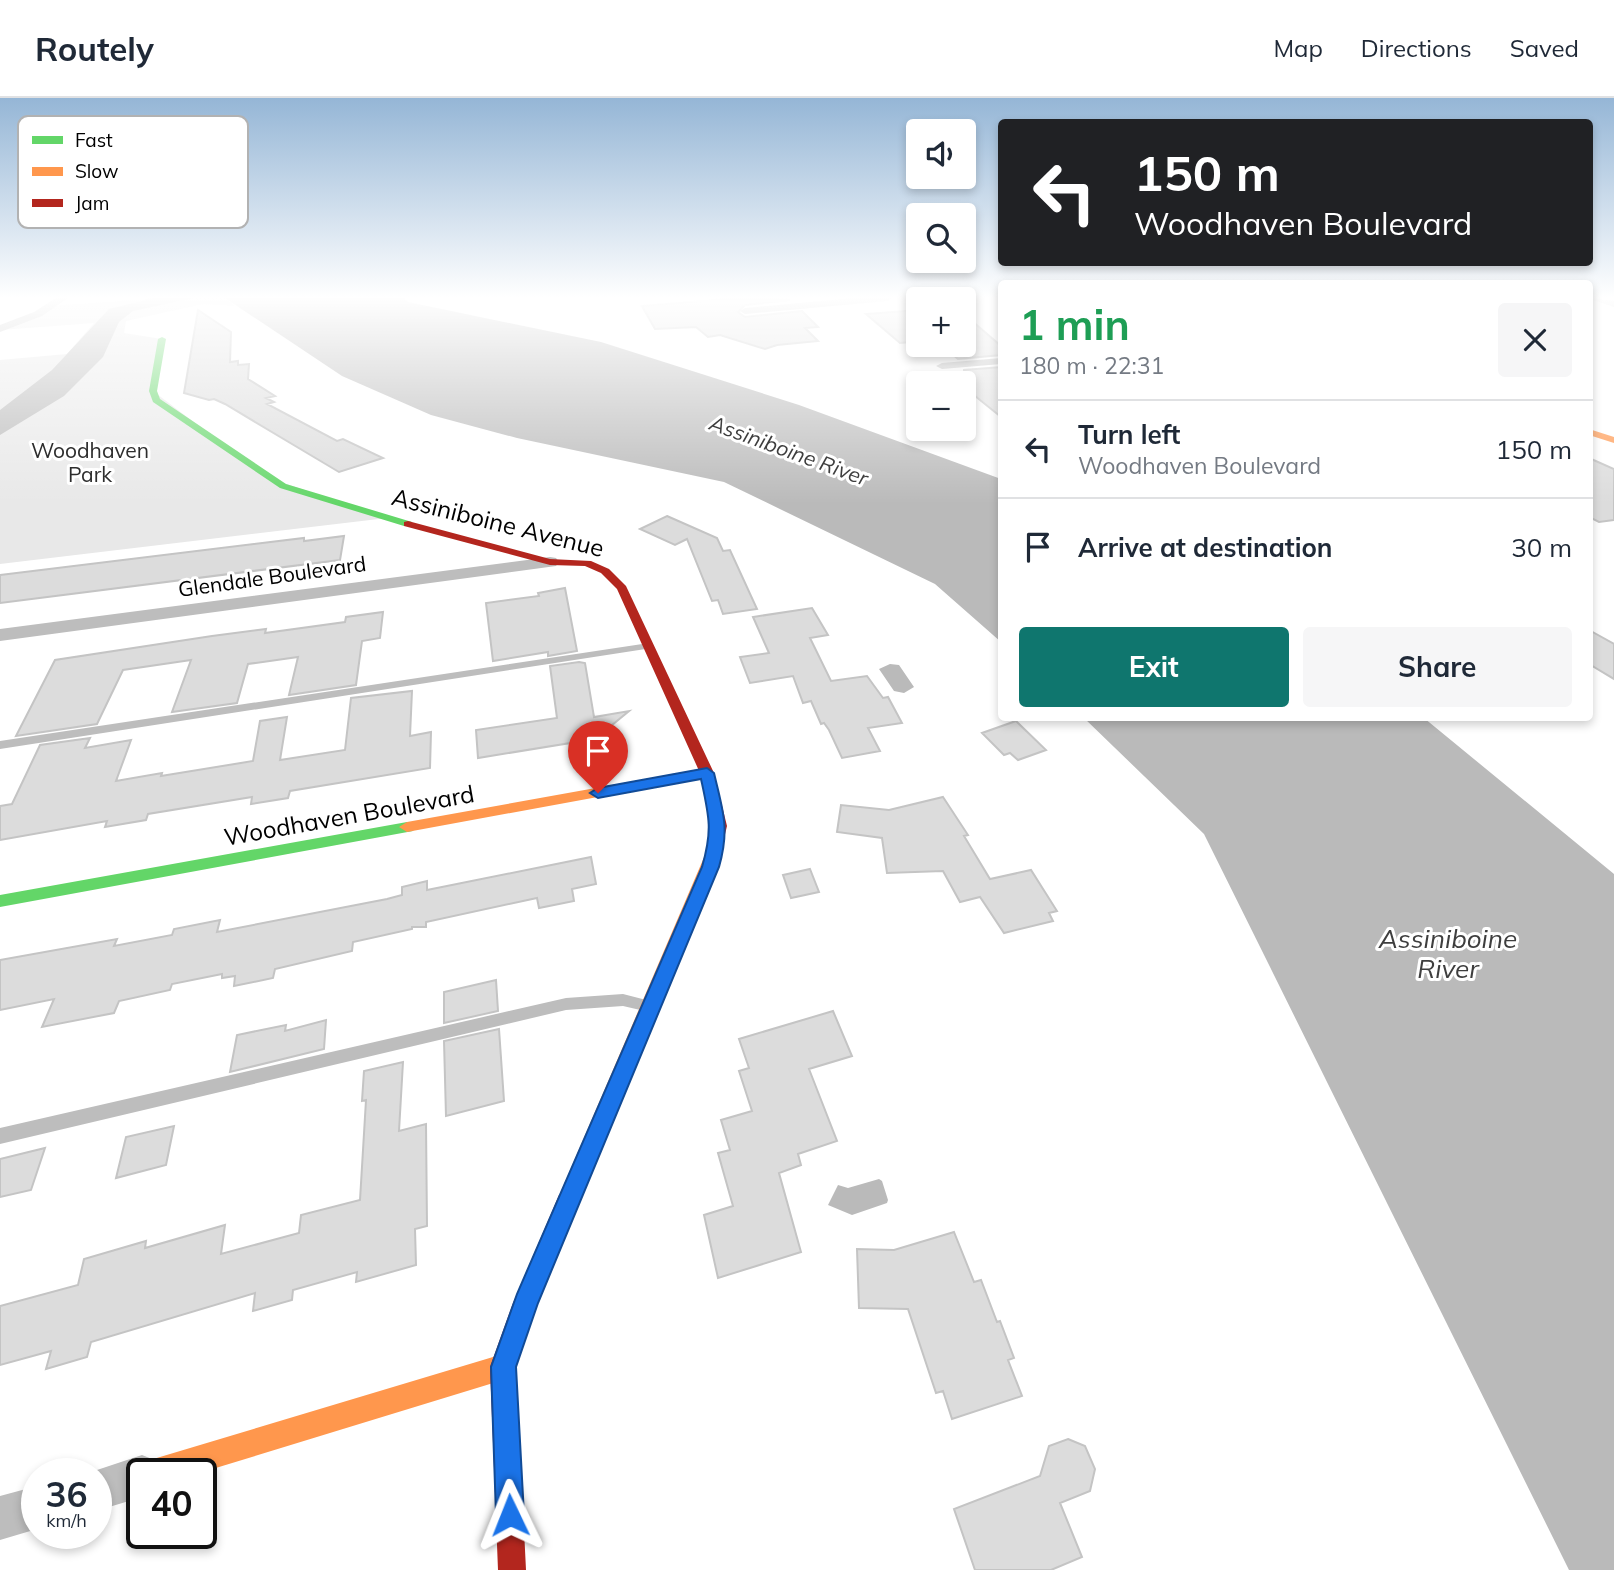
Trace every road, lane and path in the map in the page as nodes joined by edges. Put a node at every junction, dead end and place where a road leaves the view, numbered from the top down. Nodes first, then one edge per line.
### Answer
1 (157, 367) edge
2 (1593, 433) edge
3 (1614, 440) edge
4 (1593, 444) edge
5 (1614, 450) edge
6 (550, 562) junction
7 (0, 635) edge
8 (649, 646) junction
9 (0, 745) edge
10 (707, 773) junction
11 (0, 901) edge
12 (649, 1006) junction
13 (0, 1136) edge
14 (503, 1367) junction
15 (203, 1458) edge
16 (21, 1512) edge
17 (0, 1518) edge
18 (512, 1570) edge

1 - 6 street, Assiniboine Avenue
2 - 3 street
4 - 5 street
6 - 7 street, Glendale Boulevard
6 - 8 street, Assiniboine Avenue
8 - 9 lane
8 - 10 street, Assiniboine Avenue
10 - 11 street, Woodhaven Boulevard
10 - 12 street, Assiniboine Avenue
12 - 13 lane
12 - 14 street, Assiniboine Avenue
14 - 15 street
14 - 18 street, Assiniboine Avenue
16 - 17 street

